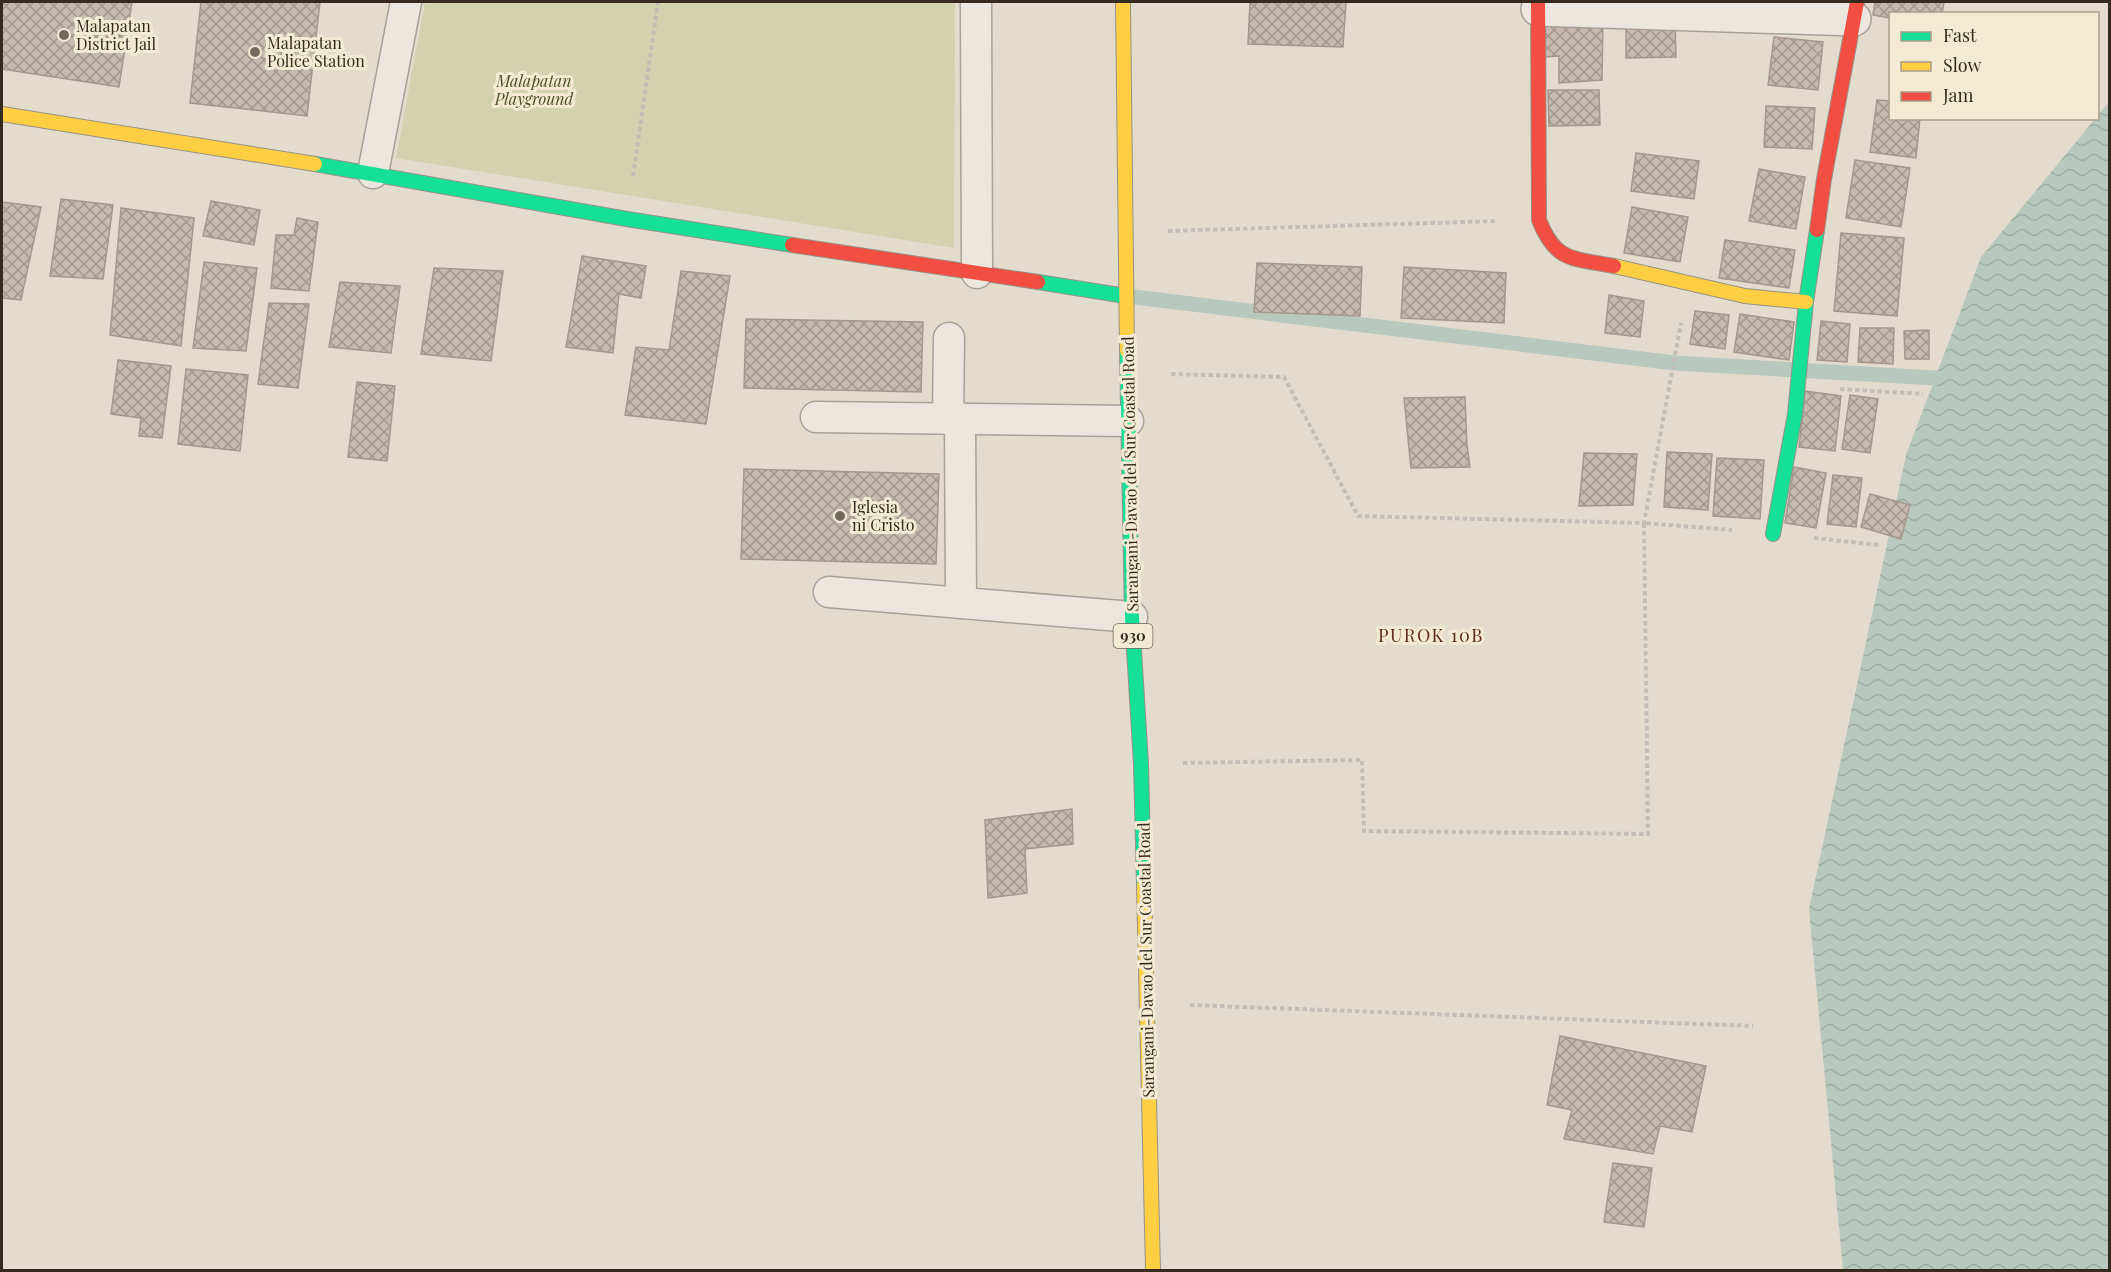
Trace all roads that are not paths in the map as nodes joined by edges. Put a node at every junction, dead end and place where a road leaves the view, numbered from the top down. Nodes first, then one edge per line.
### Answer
1 (406, 2) edge
2 (976, 2) edge
3 (1123, 2) edge
4 (1538, 5) edge
5 (1856, 10) edge
6 (2, 114) edge
7 (373, 173) junction
8 (978, 273) junction
9 (1126, 296) junction
10 (1806, 302) junction
11 (949, 338) dead end
12 (816, 417) dead end
13 (954, 419) junction
14 (1128, 421) junction
15 (1773, 534) road end
16 (829, 592) dead end
17 (961, 603) junction
18 (1132, 617) junction
19 (1153, 1270) edge

1 - 7 lane
2 - 8 lane
3 - 9 street, Sarangani-Davao del Sur Coastal Road / 930
4 - 5 street
4 - 10 street
5 - 10 street
6 - 7 street
7 - 8 street
8 - 9 street
9 - 14 street, Sarangani-Davao del Sur Coastal Road / 930
10 - 15 street
11 - 13 lane
12 - 13 lane
13 - 14 lane
13 - 17 lane
14 - 18 street, Sarangani-Davao del Sur Coastal Road / 930
16 - 17 lane
17 - 18 lane
18 - 19 street, Sarangani-Davao del Sur Coastal Road / 930

